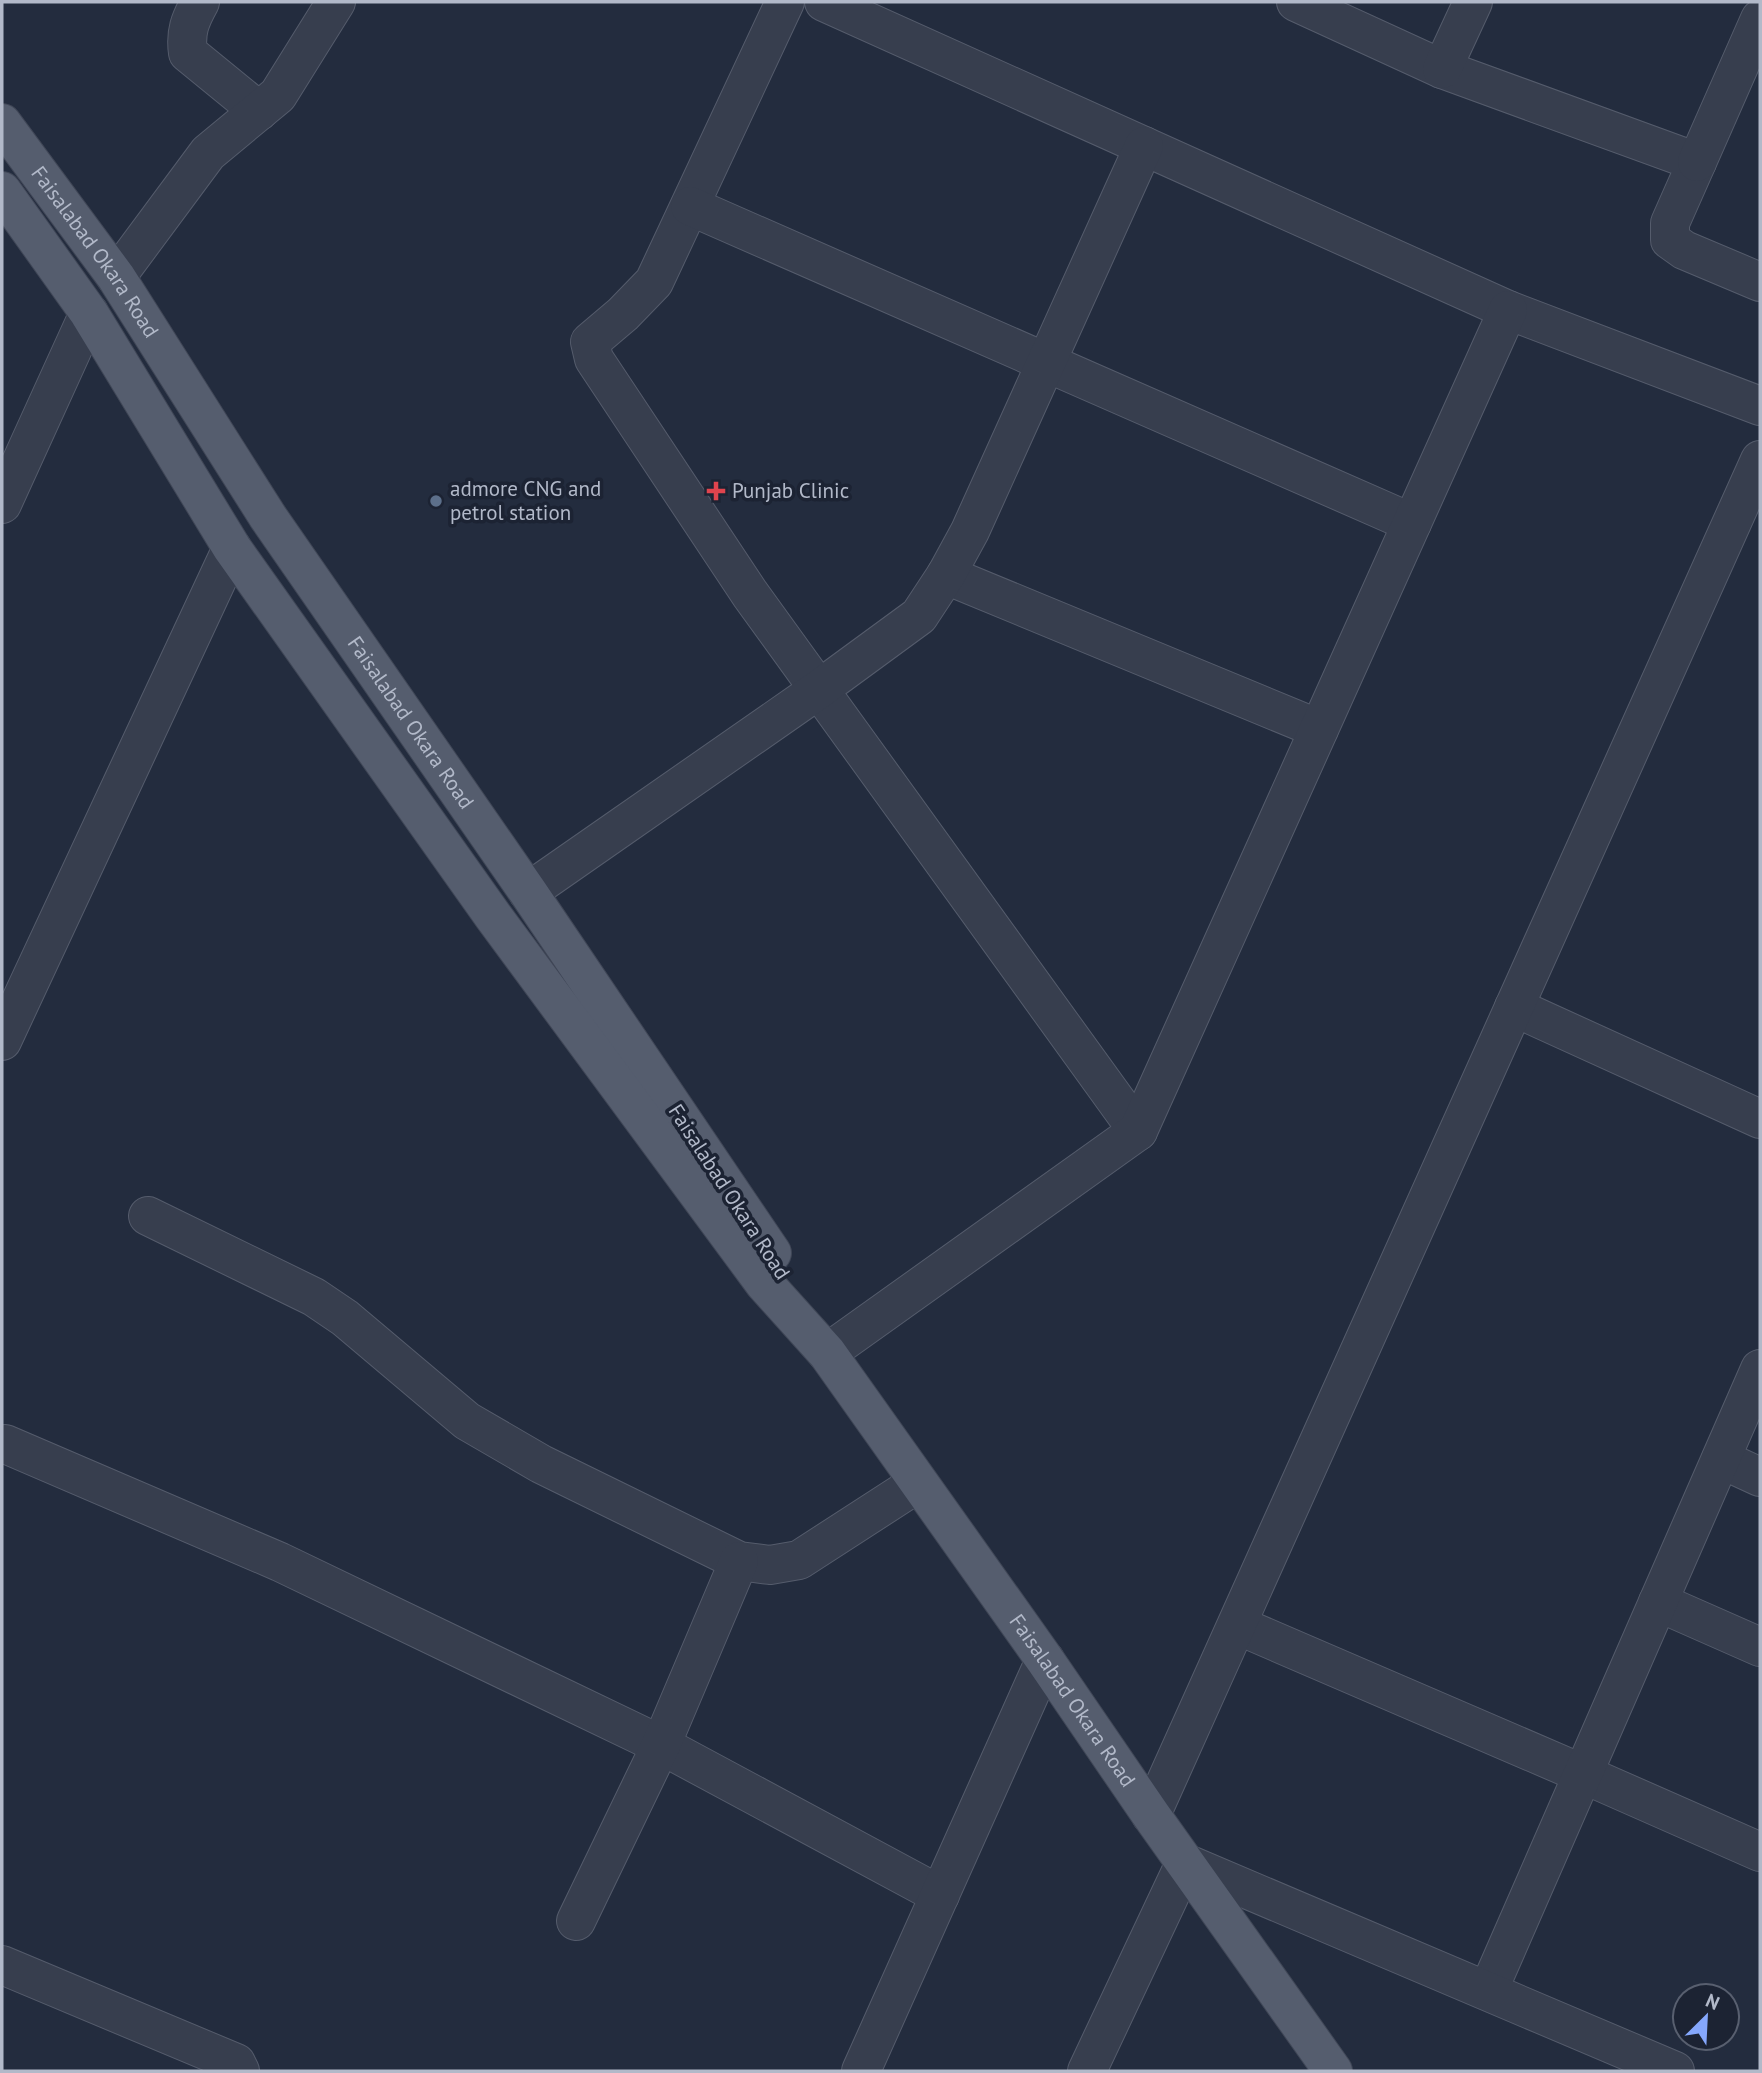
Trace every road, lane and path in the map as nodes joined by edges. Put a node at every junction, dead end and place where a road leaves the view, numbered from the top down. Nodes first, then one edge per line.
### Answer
1 (200, 2) edge
2 (336, 2) edge
3 (785, 2) edge
4 (824, 2) edge
5 (1296, 2) edge
6 (1473, 2) edge
7 (1760, 19) edge
8 (1442, 69) junction
9 (259, 111) junction
10 (2, 123) edge
11 (1144, 146) junction
12 (1696, 162) junction
13 (2, 191) edge
14 (690, 205) junction
15 (116, 277) junction
16 (1760, 282) edge
17 (1508, 310) junction
18 (89, 313) junction
19 (1046, 361) junction
20 (1760, 406) edge
21 (1756, 482) edge
22 (2, 504) edge
23 (1412, 523) junction
24 (232, 548) junction
25 (946, 575) junction
26 (818, 690) junction
27 (1319, 729) junction
28 (528, 891) junction
29 (1514, 1007) junction
30 (2, 1041) edge
31 (1760, 1119) edge
32 (1138, 1131) junction
33 (148, 1216) dead end
34 (818, 1341) junction
35 (1760, 1370) edge
36 (5, 1444) dead end
37 (1721, 1459) junction
38 (1760, 1477) edge
39 (918, 1483) junction
40 (739, 1561) junction
41 (1658, 1602) junction
42 (1237, 1625) junction
43 (1760, 1647) edge
44 (1045, 1660) junction
45 (661, 1745) junction
46 (1583, 1774) junction
47 (1151, 1815) junction
48 (1760, 1852) edge
49 (1185, 1863) junction
50 (940, 1895) junction
51 (576, 1921) dead end
52 (2, 1965) edge
53 (1488, 1991) junction
54 (240, 2071) edge
55 (861, 2071) edge
56 (1087, 2071) edge
57 (1333, 2071) edge
58 (1675, 2071) edge

1 - 9 street
2 - 9 street
3 - 14 street
4 - 11 street
5 - 8 street
6 - 8 street
7 - 12 street
8 - 12 street
9 - 15 street
10 - 15 main road, Faisalabad Okara Road
11 - 17 street
11 - 19 street
12 - 16 street
13 - 18 main road, Faisalabad Okara Road
14 - 19 street
14 - 26 street
15 - 28 main road, Faisalabad Okara Road
17 - 20 street
17 - 23 street
18 - 22 street
18 - 24 main road, Faisalabad Okara Road
19 - 23 street
19 - 25 street
21 - 29 street
23 - 27 street
24 - 30 street
24 - 34 main road, Faisalabad Okara Road
25 - 26 street
25 - 27 street
26 - 28 street
26 - 32 street
27 - 32 street
28 - 34 main road, Faisalabad Okara Road
29 - 31 street
29 - 42 street
32 - 34 street
33 - 40 street
34 - 39 main road, Faisalabad Okara Road
35 - 37 street
36 - 45 street
37 - 38 street
37 - 41 street
39 - 40 street
39 - 44 main road, Faisalabad Okara Road
40 - 45 street
41 - 43 street
41 - 46 street
42 - 46 street
42 - 47 street
44 - 47 main road, Faisalabad Okara Road
44 - 50 street
45 - 50 street
45 - 51 street
46 - 48 street
46 - 53 street
47 - 49 main road, Faisalabad Okara Road
49 - 53 street
49 - 56 street
49 - 57 main road, Faisalabad Okara Road
50 - 55 street
52 - 54 street
53 - 58 street

